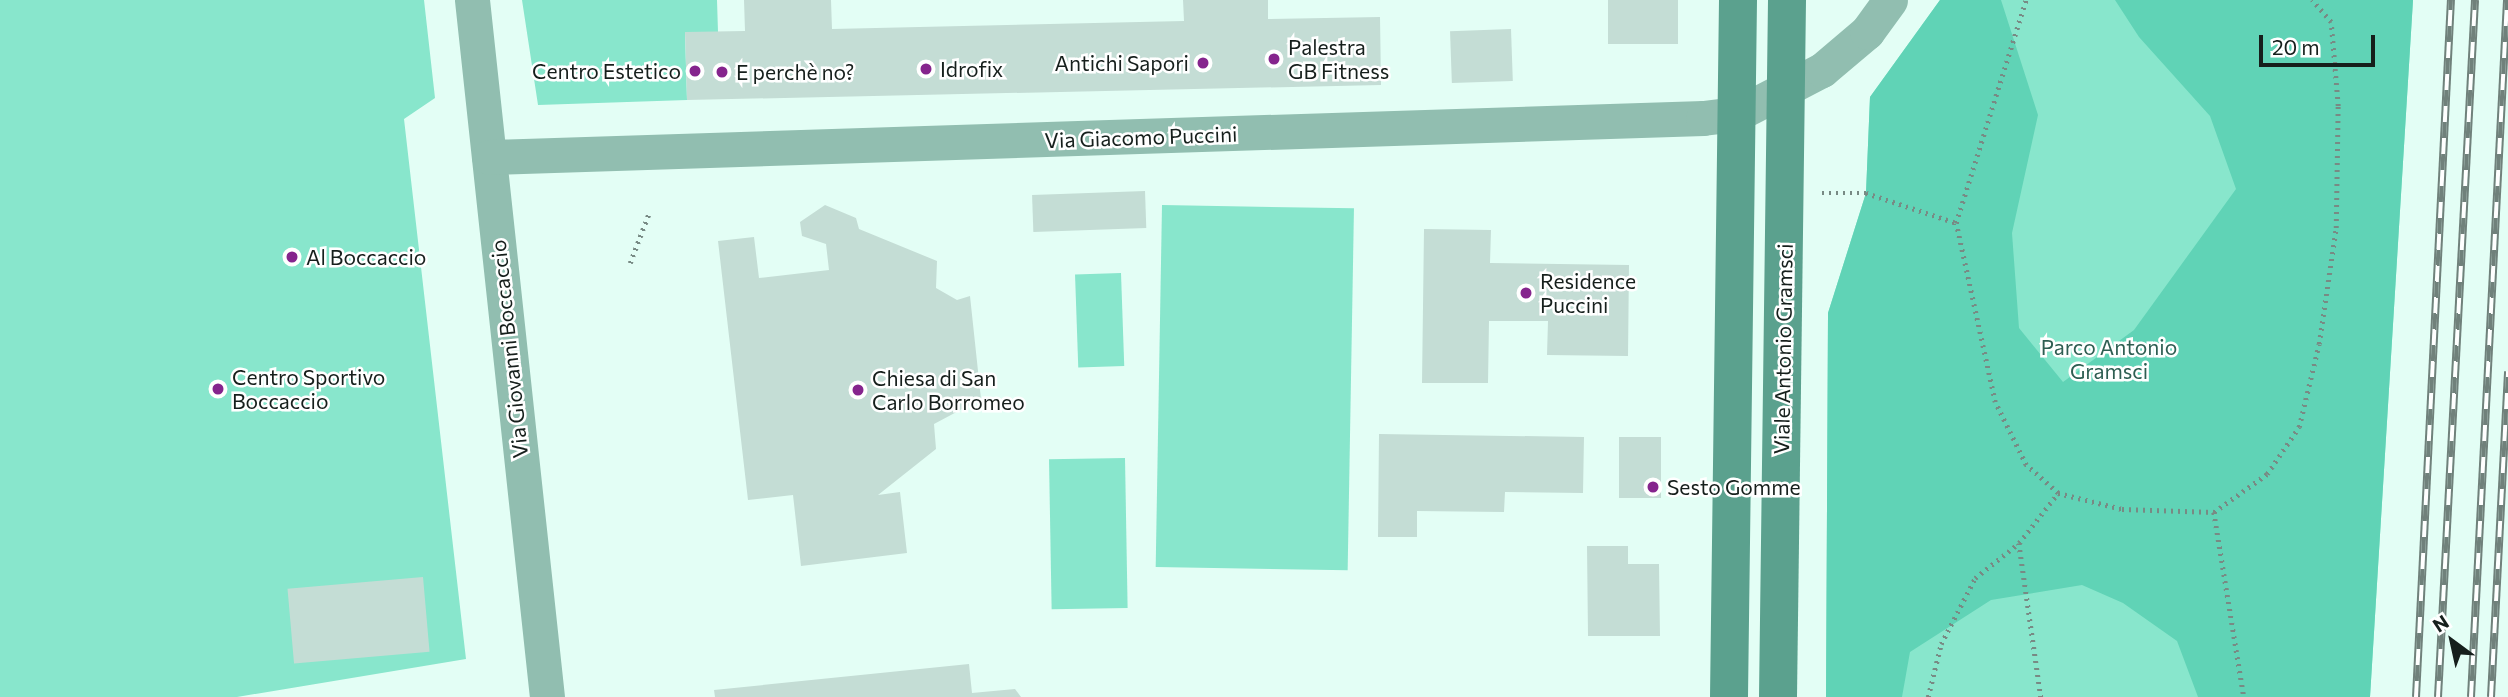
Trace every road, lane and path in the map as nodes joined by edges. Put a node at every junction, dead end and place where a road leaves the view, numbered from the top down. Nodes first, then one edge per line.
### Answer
1 (472, 0) edge
2 (1738, 0) edge
3 (1787, 0) edge
4 (1890, 0) edge
5 (2026, 0) edge
6 (2312, 0) edge
7 (1787, 92) junction
8 (1737, 114) junction
9 (489, 157) junction
10 (1817, 192) dead end
11 (649, 213) dead end
12 (1956, 223) junction
13 (631, 263) dead end
14 (2059, 493) junction
15 (2214, 512) junction
16 (2019, 542) junction
17 (547, 697) edge
18 (1729, 697) edge
19 (1778, 697) edge
20 (1928, 697) edge
21 (2040, 697) edge
22 (2244, 697) edge

1 - 9 street, Via Giovanni Boccaccio
2 - 8 main road
3 - 7 main road, Viale Antonio Gramsci
4 - 7 street, Via Giacomo Puccini
5 - 12 path
6 - 15 path
7 - 8 street, Via Giacomo Puccini
7 - 19 main road, Viale Antonio Gramsci
8 - 9 street, Via Giacomo Puccini
8 - 18 main road
9 - 17 street, Via Giovanni Boccaccio
10 - 12 path
11 - 13 path
12 - 14 path
14 - 15 path
14 - 16 path
15 - 22 path
16 - 20 path
16 - 21 path

